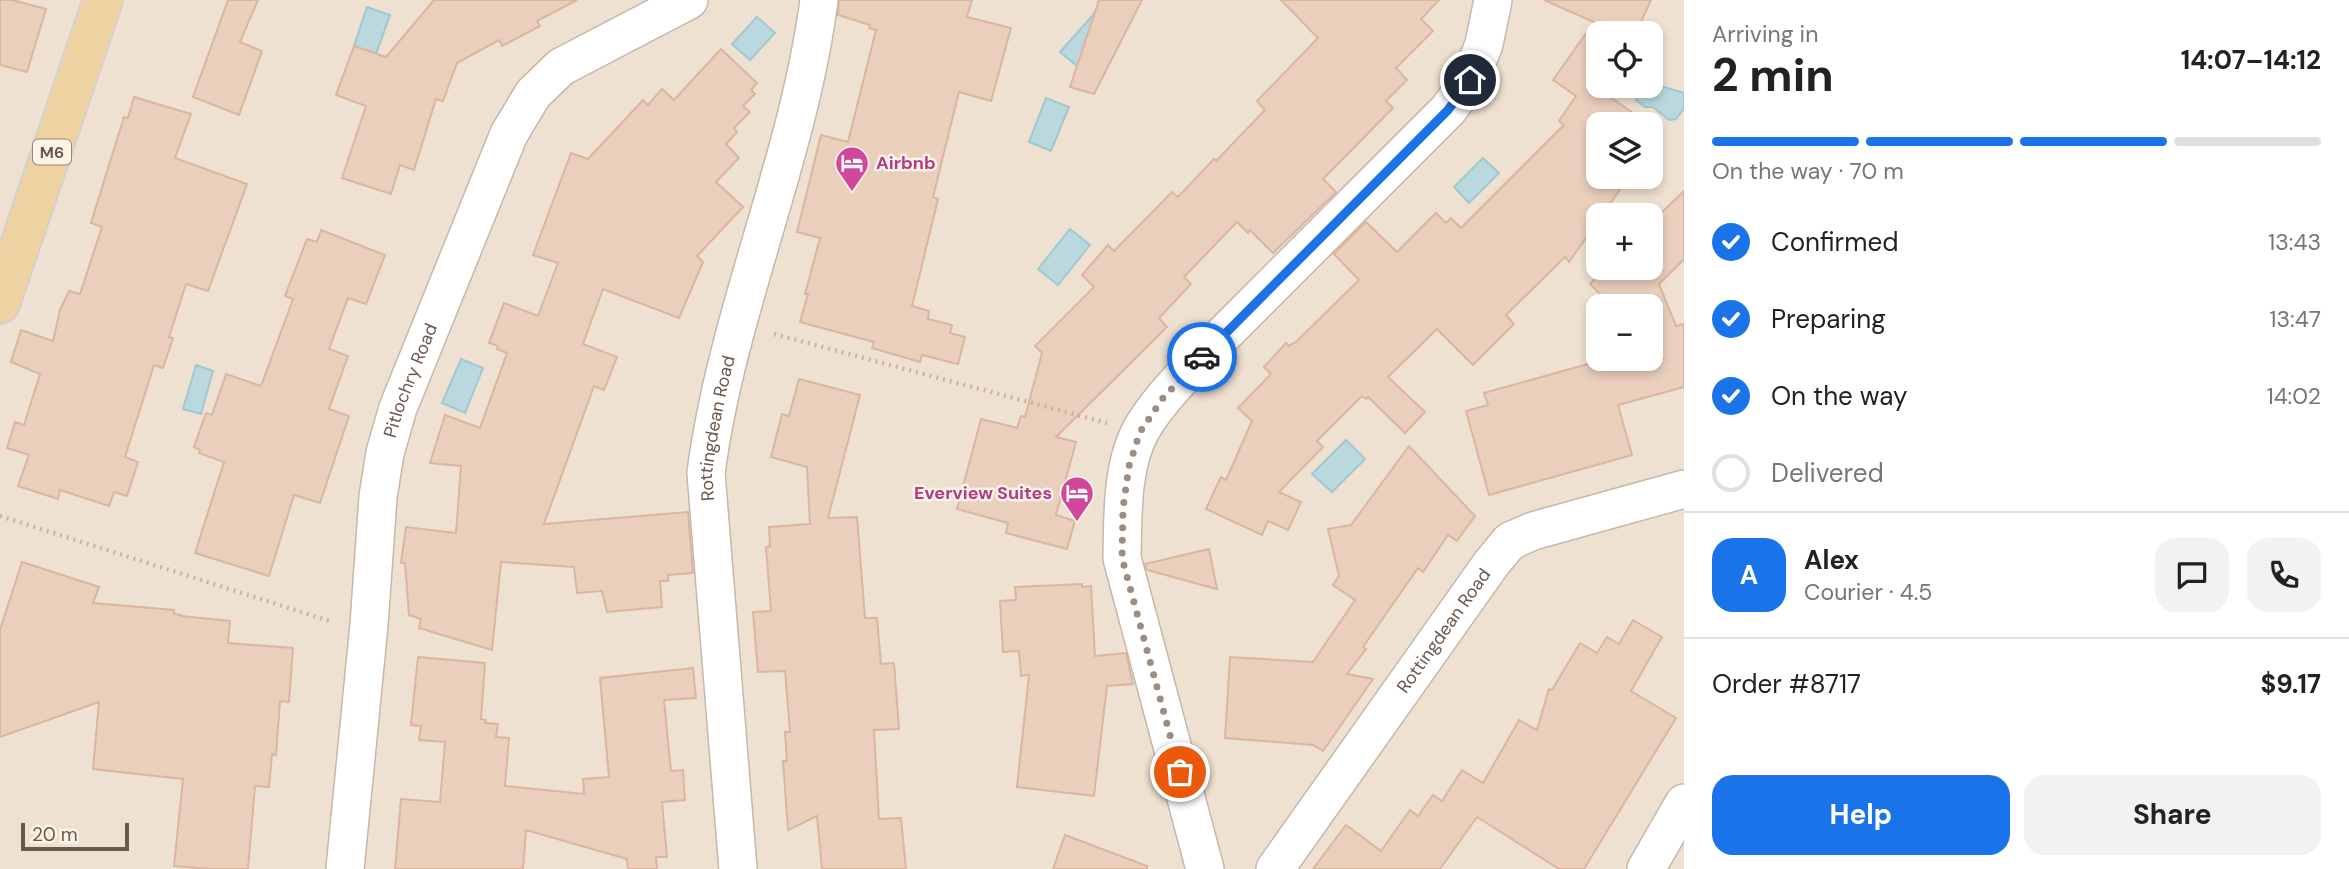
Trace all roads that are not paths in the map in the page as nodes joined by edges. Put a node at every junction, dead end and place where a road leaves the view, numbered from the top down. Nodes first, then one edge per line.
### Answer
1 (103, 0) edge
2 (689, 0) edge
3 (819, 0) edge
4 (1493, 0) edge
5 (0, 304) edge
6 (1684, 489) edge
7 (1684, 803) edge
8 (345, 869) edge
9 (738, 869) edge
10 (1205, 869) edge
11 (1275, 869) edge
12 (1646, 869) edge

1 - 5 main road, M6
2 - 8 street, Pitlochry Road
3 - 9 street, Rottingdean Road
4 - 10 street
6 - 11 street, Rottingdean Road
7 - 12 street

